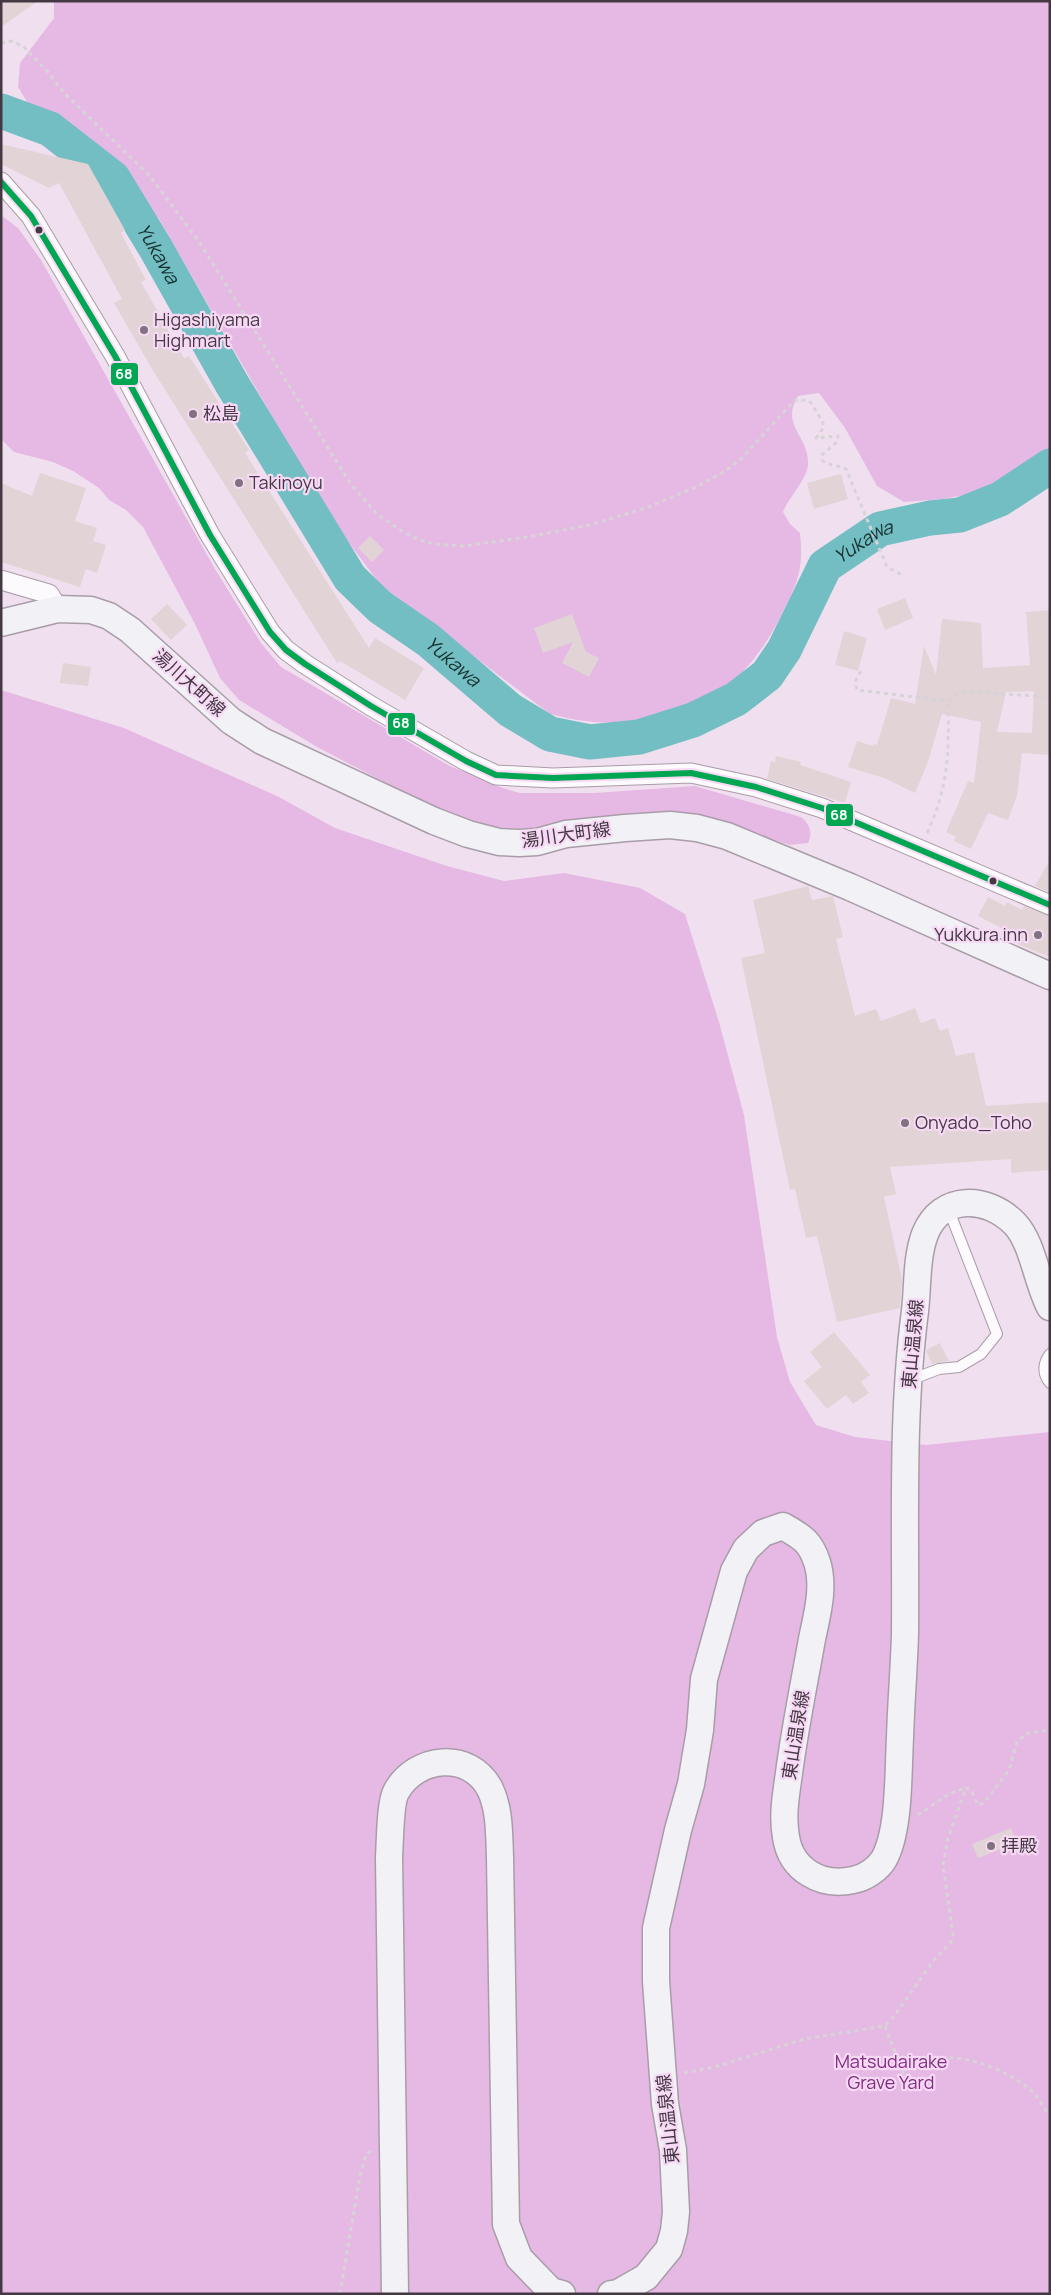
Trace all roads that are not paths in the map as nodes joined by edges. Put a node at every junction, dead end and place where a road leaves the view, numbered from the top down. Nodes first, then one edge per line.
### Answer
1 (1, 182) edge
2 (1, 580) edge
3 (58, 609) junction
4 (1, 623) edge
5 (1050, 904) edge
6 (1050, 976) edge
7 (948, 1207) junction
8 (1050, 1307) edge
9 (1050, 1354) edge
10 (909, 1380) junction
11 (1050, 1383) edge
12 (394, 2294) edge
13 (562, 2294) edge
14 (611, 2294) edge

1 - 5 street
2 - 3 street
3 - 4 main road, 湯川大町線
3 - 6 main road, 湯川大町線
7 - 8 main road
7 - 10 main road, 東山温泉線
7 - 10 lane
9 - 11 lane
10 - 14 main road, 東山温泉線
12 - 13 main road

